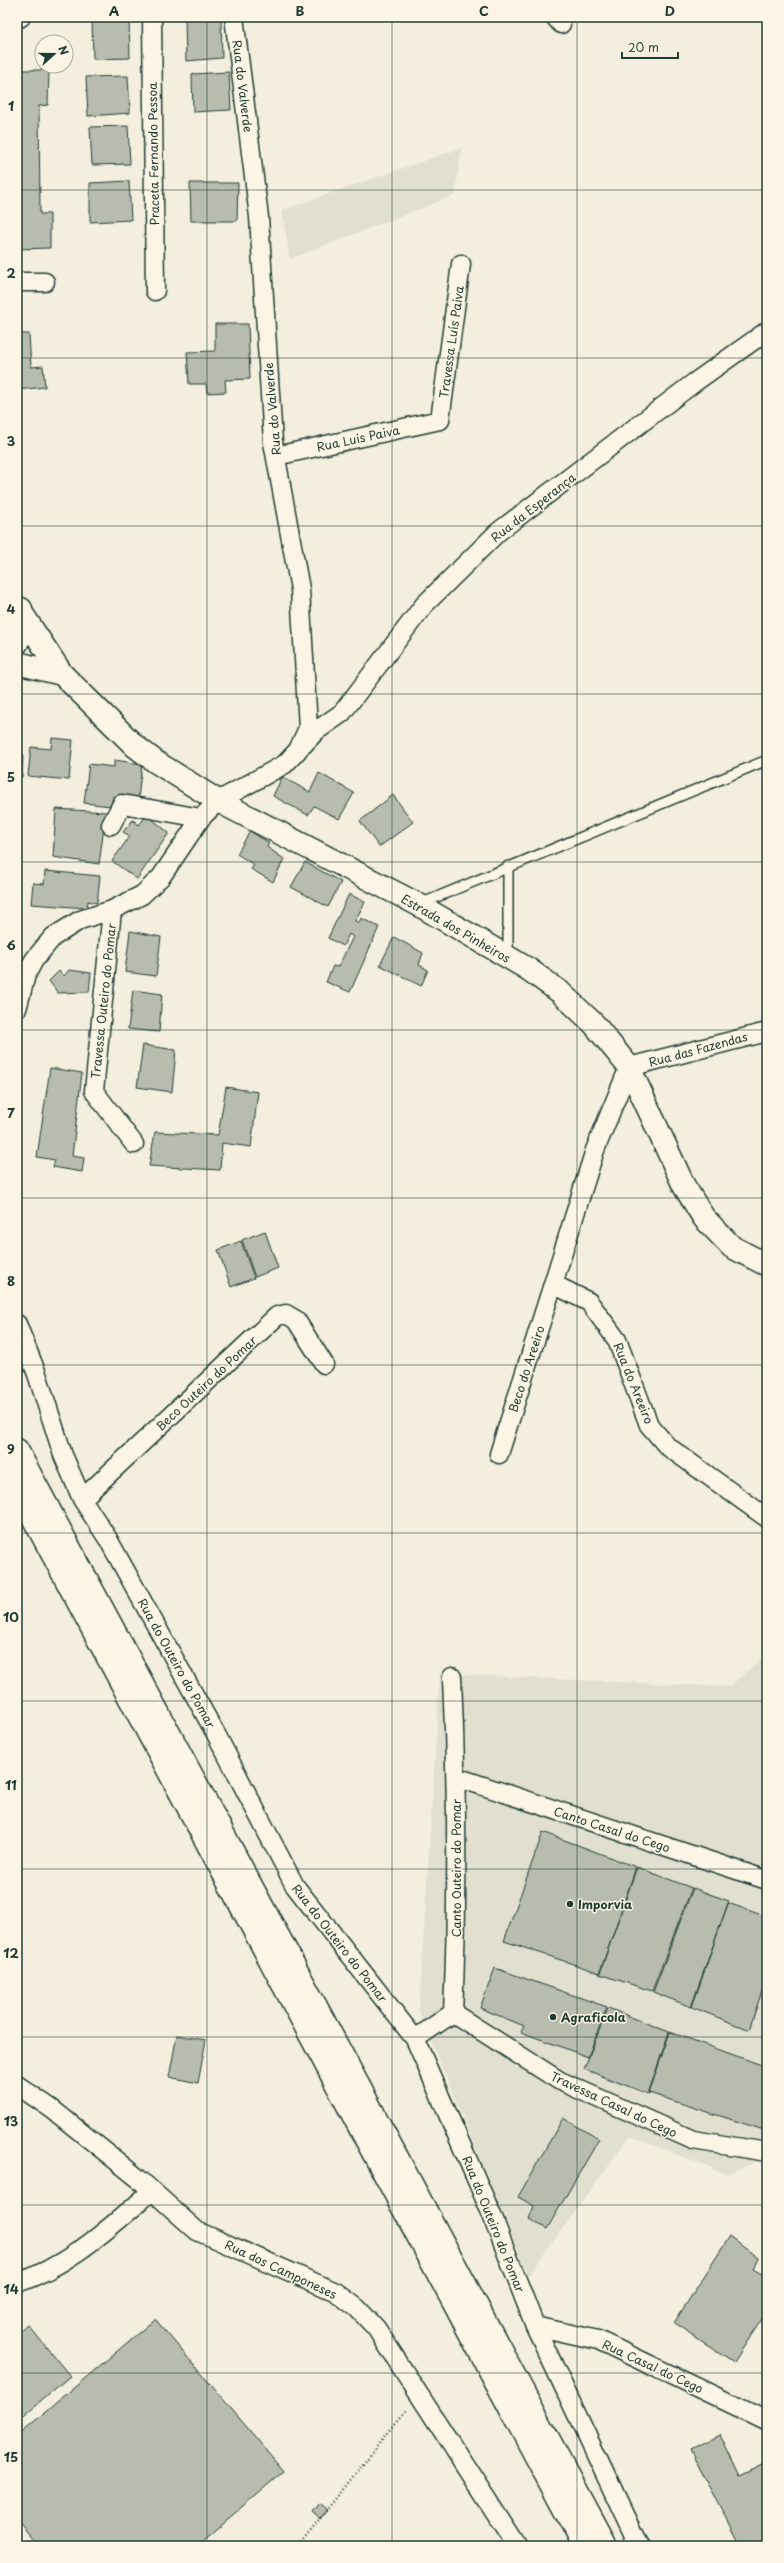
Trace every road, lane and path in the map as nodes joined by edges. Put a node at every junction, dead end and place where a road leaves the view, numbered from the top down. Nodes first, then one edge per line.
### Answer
1 (21, 17) edge
2 (152, 17) edge
3 (234, 17) edge
4 (17, 19) edge
5 (461, 264) dead end
6 (17, 282) edge
7 (45, 282) dead end
8 (155, 291) dead end
9 (767, 331) edge
10 (440, 420) joint
11 (276, 456) junction
12 (20, 609) edge
13 (17, 644) edge
14 (17, 662) edge
15 (62, 674) junction
16 (298, 750) junction
17 (767, 760) edge
18 (218, 802) junction
19 (201, 818) junction
20 (111, 825) dead end
21 (508, 866) junction
22 (419, 905) junction
23 (104, 912) junction
24 (508, 957) junction
25 (17, 1009) edge
26 (767, 1032) edge
27 (629, 1067) junction
28 (134, 1144) dead end
29 (767, 1264) edge
30 (553, 1284) junction
31 (17, 1324) edge
32 (324, 1364) dead end
33 (17, 1450) edge
34 (499, 1454) dead end
35 (17, 1488) edge
36 (82, 1499) junction
37 (767, 1518) edge
38 (452, 1677) dead end
39 (456, 1776) junction
40 (767, 1880) edge
41 (453, 2013) junction
42 (415, 2039) junction
43 (17, 2085) edge
44 (767, 2152) edge
45 (151, 2192) junction
46 (17, 2283) edge
47 (535, 2326) junction
48 (419, 2394) junction
49 (767, 2421) edge
50 (298, 2546) edge
51 (518, 2546) edge
52 (584, 2546) edge
53 (606, 2546) edge
54 (639, 2546) edge

1 - 4 street
2 - 8 street, Praceta Fernando Pessoa
3 - 11 street, Rua do Valverde
5 - 10 street, Travessa Luís Paiva
6 - 7 street
9 - 16 street, Rua da Esperança
10 - 11 street, Rua Luis Paiva
11 - 16 street, Rua do Valverde
12 - 13 main road
12 - 15 main road, Estrada dos Pinheiros
14 - 15 main road, Estrada dos Pinheiros
15 - 18 main road, Estrada dos Pinheiros
16 - 18 street, Rua do Valverde
17 - 21 lane
18 - 19 street, Rua do Valverde
18 - 22 main road, Estrada dos Pinheiros
19 - 20 street
19 - 23 street, Rua do Valverde
21 - 22 lane
21 - 24 lane
22 - 24 main road, Estrada dos Pinheiros
23 - 25 street
23 - 28 street, Travessa Outeiro do Pomar
24 - 27 main road, Estrada dos Pinheiros
26 - 27 street, Rua das Fazendas
27 - 29 main road, Estrada dos Pinheiros
27 - 30 street
30 - 34 street, Beco do Areeiro
30 - 37 street, Rua do Areeiro
31 - 36 street, Rua do Outeiro do Pomar
32 - 36 street, Beco Outeiro do Pomar
33 - 53 main road
35 - 52 main road
36 - 42 street, Rua do Outeiro do Pomar
38 - 39 street, Canto Outeiro do Pomar
39 - 40 street, Canto Casal do Cego
39 - 41 street, Canto Outeiro do Pomar
41 - 42 street
41 - 44 street, Travessa Casal do Cego
42 - 47 street, Rua do Outeiro do Pomar
43 - 45 street, Rua dos Camponeses
45 - 46 street
45 - 48 street, Rua dos Camponeses
47 - 49 street, Rua Casal do Cego
47 - 54 street, Rua do Outeiro do Pomar
48 - 50 path
48 - 51 street, Rua dos Camponeses

